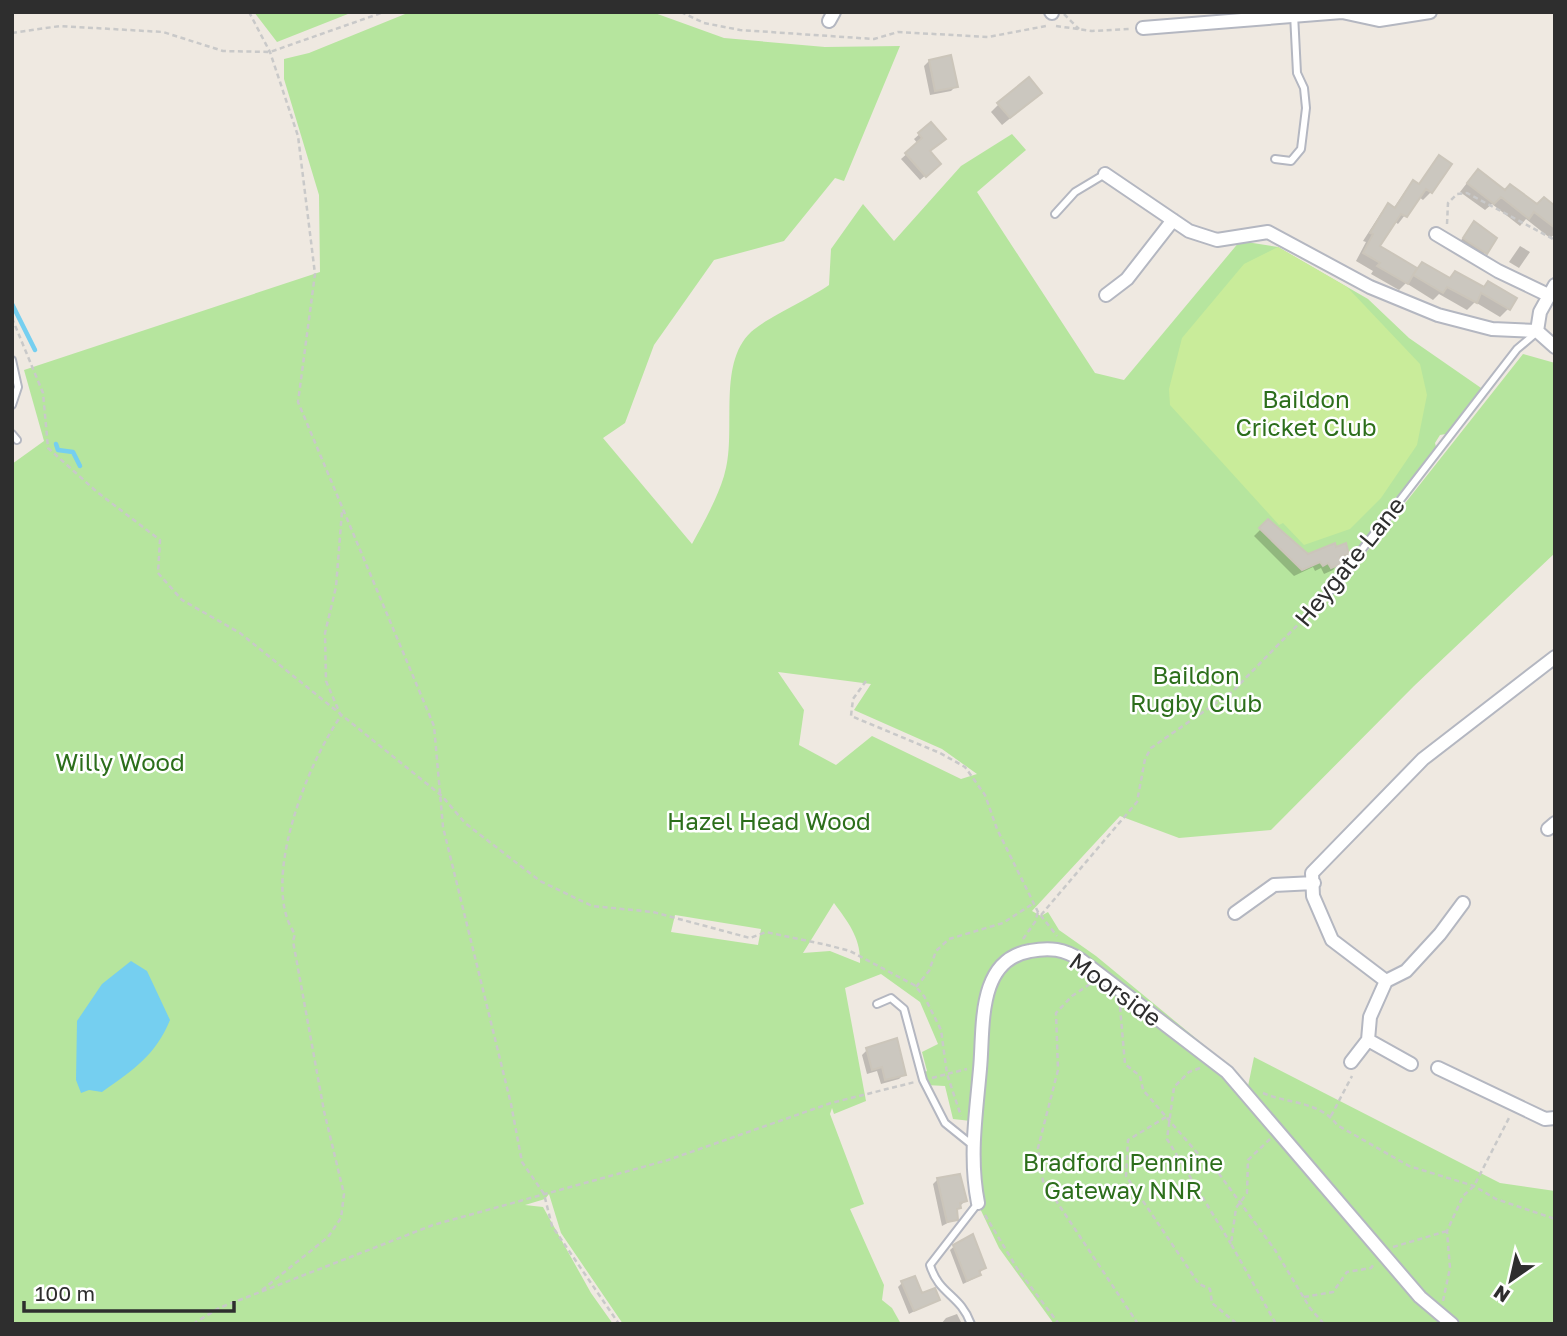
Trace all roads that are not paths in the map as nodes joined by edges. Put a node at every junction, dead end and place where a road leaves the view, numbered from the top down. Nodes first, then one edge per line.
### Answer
1 (1342, 12) edge
2 (1430, 12) edge
3 (1294, 15) junction
4 (1143, 28) road end
5 (1275, 159) dead end
6 (1105, 174) joint
7 (1055, 214) dead end
8 (1173, 220) junction
9 (1436, 234) dead end
10 (1551, 290) edge
11 (1106, 295) dead end
12 (1537, 331) junction
13 (1555, 347) edge
14 (12, 360) edge
15 (12, 404) edge
16 (1326, 596) road end
17 (1555, 657) edge
18 (1314, 883) junction
19 (1463, 903) dead end
20 (1236, 914) dead end
21 (1386, 981) junction
22 (877, 1004) dead end
23 (1368, 1040) junction
24 (1351, 1062) road end
25 (1411, 1064) dead end
26 (1438, 1068) dead end
27 (1555, 1118) edge
28 (971, 1144) junction
29 (978, 1203) joint
30 (971, 1324) edge
31 (1452, 1324) edge

1 - 2 street
1 - 3 street
3 - 4 street
3 - 5 lane
6 - 7 lane
6 - 8 street
8 - 11 street
8 - 12 street
9 - 10 street
10 - 12 street, Heygate Lane
12 - 13 street
12 - 16 lane, Heygate Lane
14 - 15 lane
17 - 18 street
18 - 20 street
18 - 21 street
19 - 21 street
21 - 23 street
22 - 28 lane
23 - 24 street
23 - 25 street
26 - 27 street
28 - 29 street, Moorside
28 - 31 street, Moorside
29 - 30 lane

